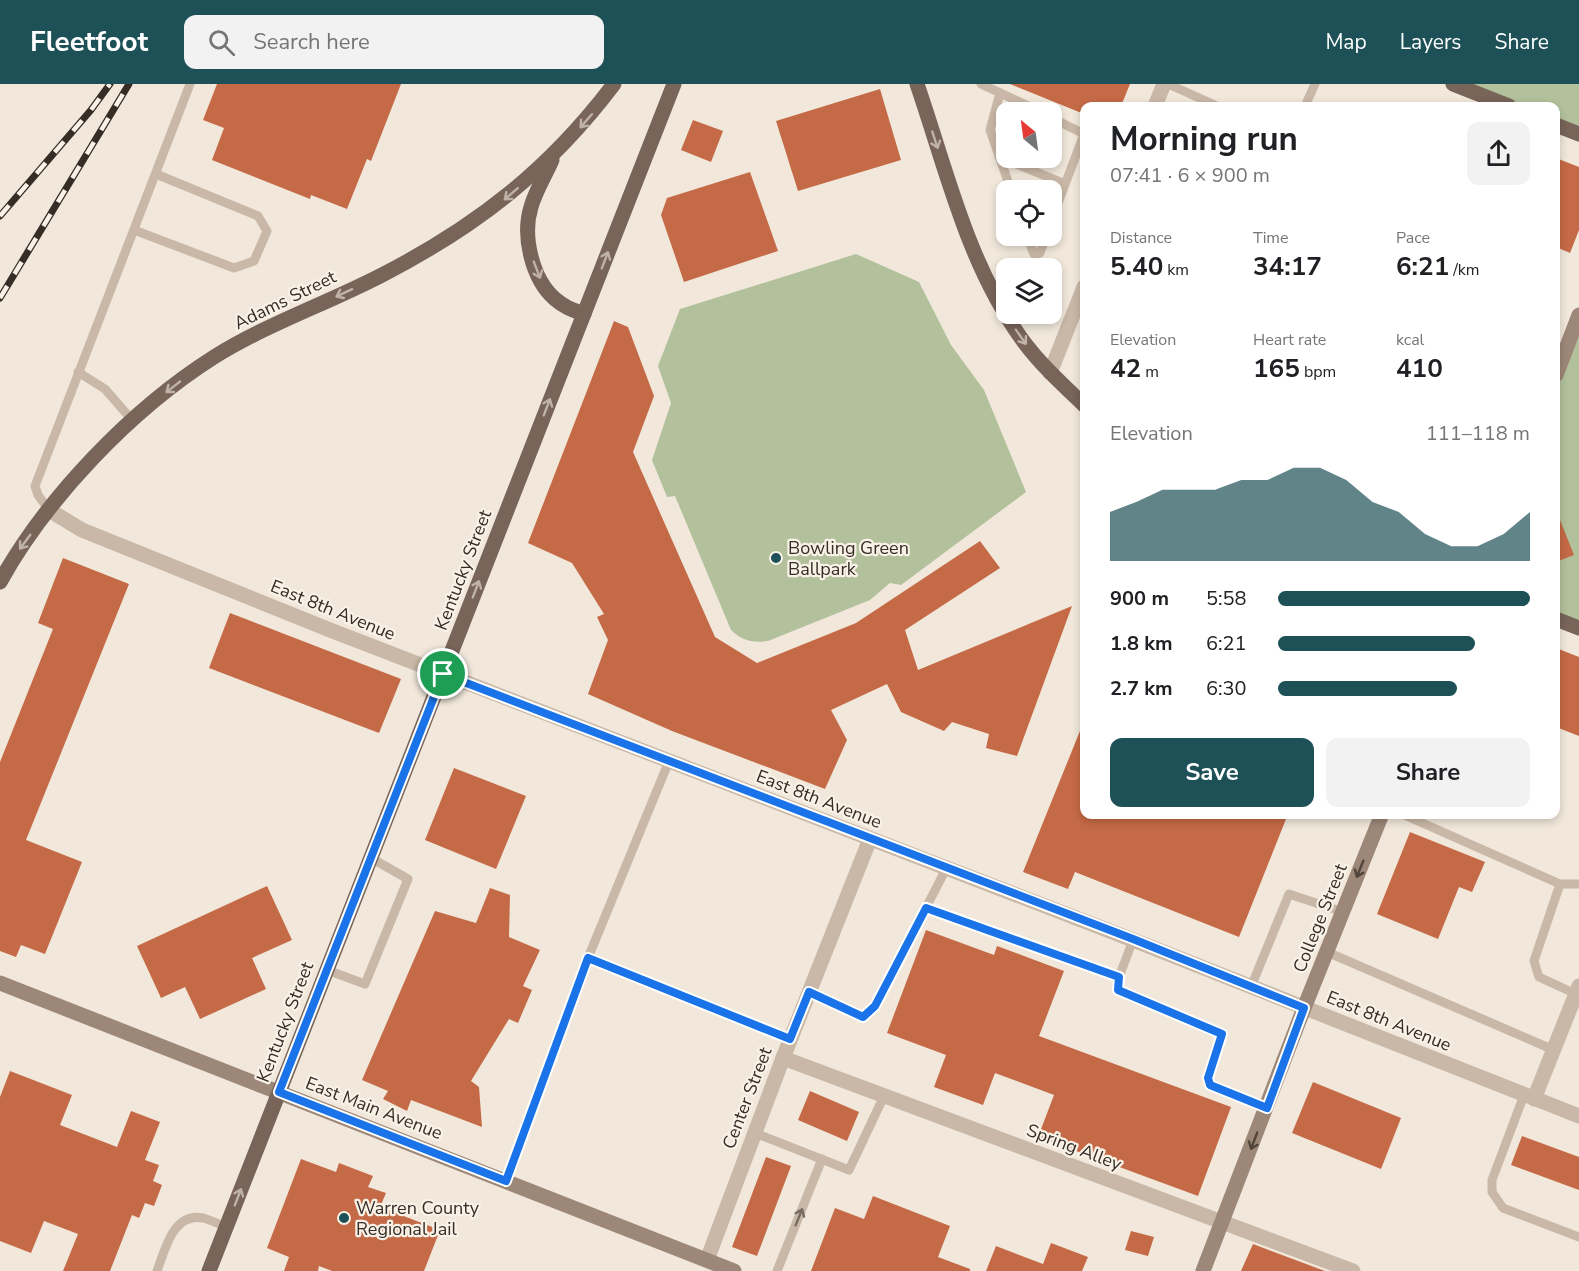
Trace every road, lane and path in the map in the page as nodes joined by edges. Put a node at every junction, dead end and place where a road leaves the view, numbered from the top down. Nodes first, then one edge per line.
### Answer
1 (190, 84) edge
2 (614, 84) edge
3 (674, 84) edge
4 (917, 84) edge
5 (981, 84) edge
6 (1166, 84) edge
7 (1316, 84) edge
8 (1453, 84) edge
9 (1000, 93) junction
10 (998, 102) edge
11 (1019, 102) edge
12 (1157, 102) edge
13 (1208, 102) edge
14 (1307, 102) edge
15 (1499, 102) edge
16 (996, 108) edge
17 (1062, 123) edge
18 (1560, 127) edge
19 (1080, 132) edge
20 (1579, 134) edge
21 (1080, 143) edge
22 (996, 148) edge
23 (555, 155) junction
24 (1026, 168) edge
25 (156, 174) junction
26 (1063, 183) junction
27 (1062, 186) edge
28 (134, 230) junction
29 (1031, 246) edge
30 (1042, 246) edge
31 (1080, 297) edge
32 (584, 314) junction
33 (1579, 315) edge
34 (1560, 365) edge
35 (78, 372) junction
36 (1050, 373) junction
37 (1080, 401) edge
38 (132, 420) junction
39 (49, 510) junction
40 (0, 582) edge
41 (1560, 621) edge
42 (1579, 628) edge
43 (443, 674) junction
44 (669, 761) junction
45 (1380, 819) edge
46 (1413, 819) edge
47 (870, 840) junction
48 (371, 858) junction
49 (946, 869) junction
50 (1560, 884) junction
51 (1579, 884) edge
52 (926, 908) junction
53 (1343, 912) junction
54 (1133, 939) junction
55 (1327, 952) junction
56 (588, 958) junction
57 (327, 970) junction
58 (1119, 977) junction
59 (0, 982) edge
60 (1251, 987) junction
61 (1577, 990) edge
62 (809, 992) junction
63 (1304, 1008) junction
64 (790, 1039) junction
65 (1554, 1050) junction
66 (783, 1058) junction
67 (279, 1092) junction
68 (884, 1096) junction
69 (1529, 1097) junction
70 (1267, 1108) junction
71 (1579, 1116) edge
72 (755, 1133) junction
73 (822, 1160) junction
74 (506, 1181) junction
75 (1222, 1224) junction
76 (226, 1227) junction
77 (1579, 1237) edge
78 (705, 1265) edge
79 (157, 1271) edge
80 (209, 1271) edge
81 (734, 1271) edge
82 (777, 1271) edge
83 (1203, 1271) edge
84 (1353, 1271) edge

1 - 25 lane
2 -> 23 main road, Adams Street
32 -> 3 main road, Kentucky Street
4 -> 36 main road
5 - 9 lane
6 - 12 street
6 - 13 lane
7 - 14 lane
8 - 15 main road
9 - 10 lane
9 - 11 lane
16 - 22 lane
17 - 19 lane
18 - 20 main road
21 - 26 lane
23 -> 32 main road
23 -> 38 main road, Adams Street
24 - 26 lane
25 - 28 lane
25 - 28 lane
26 - 27 lane
28 - 35 lane
29 - 30 lane
31 - 36 street
43 -> 32 main road, Kentucky Street
33 - 34 street
35 - 38 lane
35 - 39 lane
36 - 37 main road
38 - 39 main road, Adams Street
39 -> 40 main road, Adams Street
39 - 43 street, East 8th Avenue
41 - 42 main road
43 - 44 street, East 8th Avenue
43 - 48 main road, Kentucky Street
44 - 47 street, East 8th Avenue
44 - 56 lane
45 -> 53 street, College Street
46 - 50 lane
47 - 49 street, East 8th Avenue
47 - 62 street, Center Street
48 - 57 main road, Kentucky Street
48 - 57 lane
49 - 52 lane
49 - 54 street, East 8th Avenue
50 - 51 lane
50 - 61 lane
52 - 58 lane
52 - 62 lane
53 - 55 street, College Street
53 - 60 lane
54 - 58 lane
54 - 60 street, East 8th Avenue
55 - 63 street, College Street
55 - 65 lane
56 - 64 lane
56 - 74 lane
57 - 67 main road, Kentucky Street
58 - 70 lane
59 - 67 street, East Main Avenue
60 - 63 street, East 8th Avenue
61 - 65 street
62 - 64 street, Center Street
63 - 69 street, East 8th Avenue
63 - 70 street, College Street
64 - 66 street, Center Street
65 - 69 street
66 - 68 street, Spring Alley
66 - 72 street, Center Street
67 - 74 street, East Main Avenue
76 -> 67 main road, Kentucky Street
68 - 73 lane
68 - 75 street, Spring Alley
69 - 71 street, East 8th Avenue
69 - 77 lane
70 -> 75 street, College Street
72 - 73 lane
72 - 78 street, Center Street
82 -> 73 lane
74 - 78 street, East Main Avenue
75 - 83 street, College Street
75 - 84 street, Spring Alley
76 - 79 lane
76 - 80 main road, Kentucky Street
78 - 81 street, East Main Avenue

